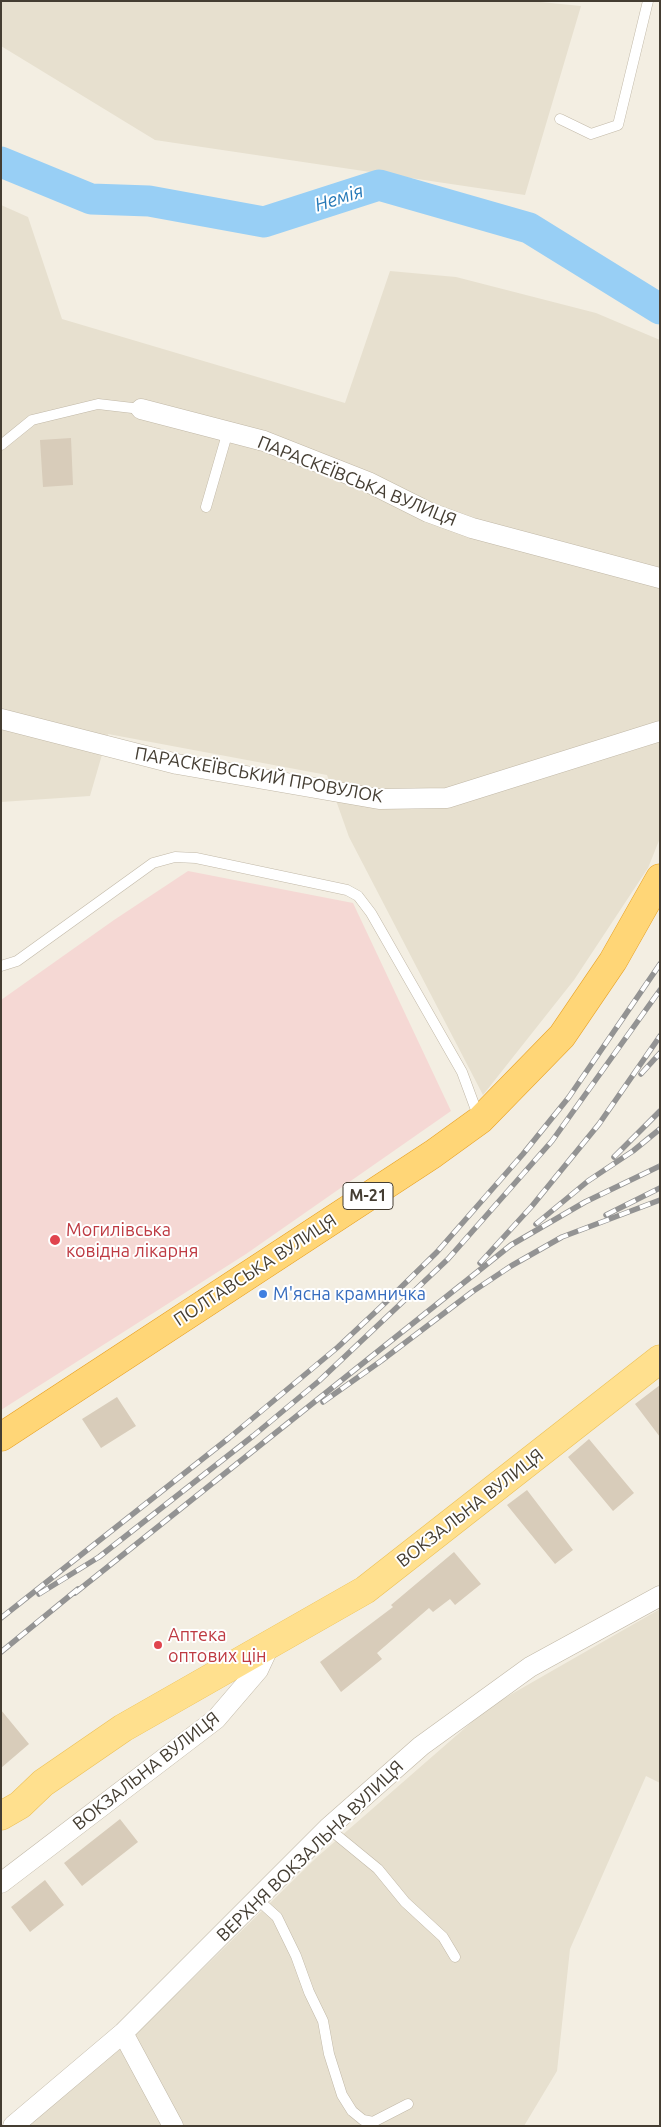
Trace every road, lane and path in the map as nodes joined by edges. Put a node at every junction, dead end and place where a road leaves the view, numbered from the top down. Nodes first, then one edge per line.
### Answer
1 (648, 1) edge
2 (560, 120) dead end
3 (142, 409) joint
4 (228, 431) junction
5 (1, 445) edge
6 (206, 507) dead end
7 (660, 578) edge
8 (1, 719) edge
9 (660, 731) edge
10 (660, 878) edge
11 (1, 966) edge
12 (480, 1120) junction
13 (660, 1359) edge
14 (1, 1437) edge
15 (660, 1596) edge
16 (271, 1642) junction
17 (44, 1783) junction
18 (1, 1800) edge
19 (1, 1816) edge
20 (328, 1828) junction
21 (1, 1883) edge
22 (257, 1900) junction
23 (455, 1957) dead end
24 (123, 2034) junction
25 (408, 2104) dead end
26 (13, 2126) edge
27 (174, 2126) edge

1 - 2 lane
3 - 4 street, ПАРАСКЕЇВСЬКА ВУЛИЦЯ
3 - 5 lane, ПАРАСКЕЇВСЬКА ВУЛИЦЯ
4 - 6 lane
4 - 7 street, ПАРАСКЕЇВСЬКА ВУЛИЦЯ
8 - 9 street, ПАРАСКЕЇВСЬКИЙ ПРОВУЛОК
10 - 12 highway, ПОЛТАВСЬКА ВУЛИЦЯ / М-21
11 - 12 lane
12 - 14 highway, ПОЛТАВСЬКА ВУЛИЦЯ / М-21
13 - 16 main road, ВОКЗАЛЬНА ВУЛИЦЯ
15 - 20 street, ВЕРХНЯ ВОКЗАЛЬНА ВУЛИЦЯ
16 - 17 main road, ВОКЗАЛЬНА ВУЛИЦЯ
16 - 21 street, ВОКЗАЛЬНА ВУЛИЦЯ
17 - 18 main road, ВОКЗАЛЬНА ВУЛИЦЯ
17 - 19 main road, ВОКЗАЛЬНА ВУЛИЦЯ
20 - 22 street, ВЕРХНЯ ВОКЗАЛЬНА ВУЛИЦЯ
20 - 23 lane
22 - 24 street, ВЕРХНЯ ВОКЗАЛЬНА ВУЛИЦЯ
22 - 25 lane
24 - 26 street, ВЕРХНЯ ВОКЗАЛЬНА ВУЛИЦЯ
24 - 27 street

